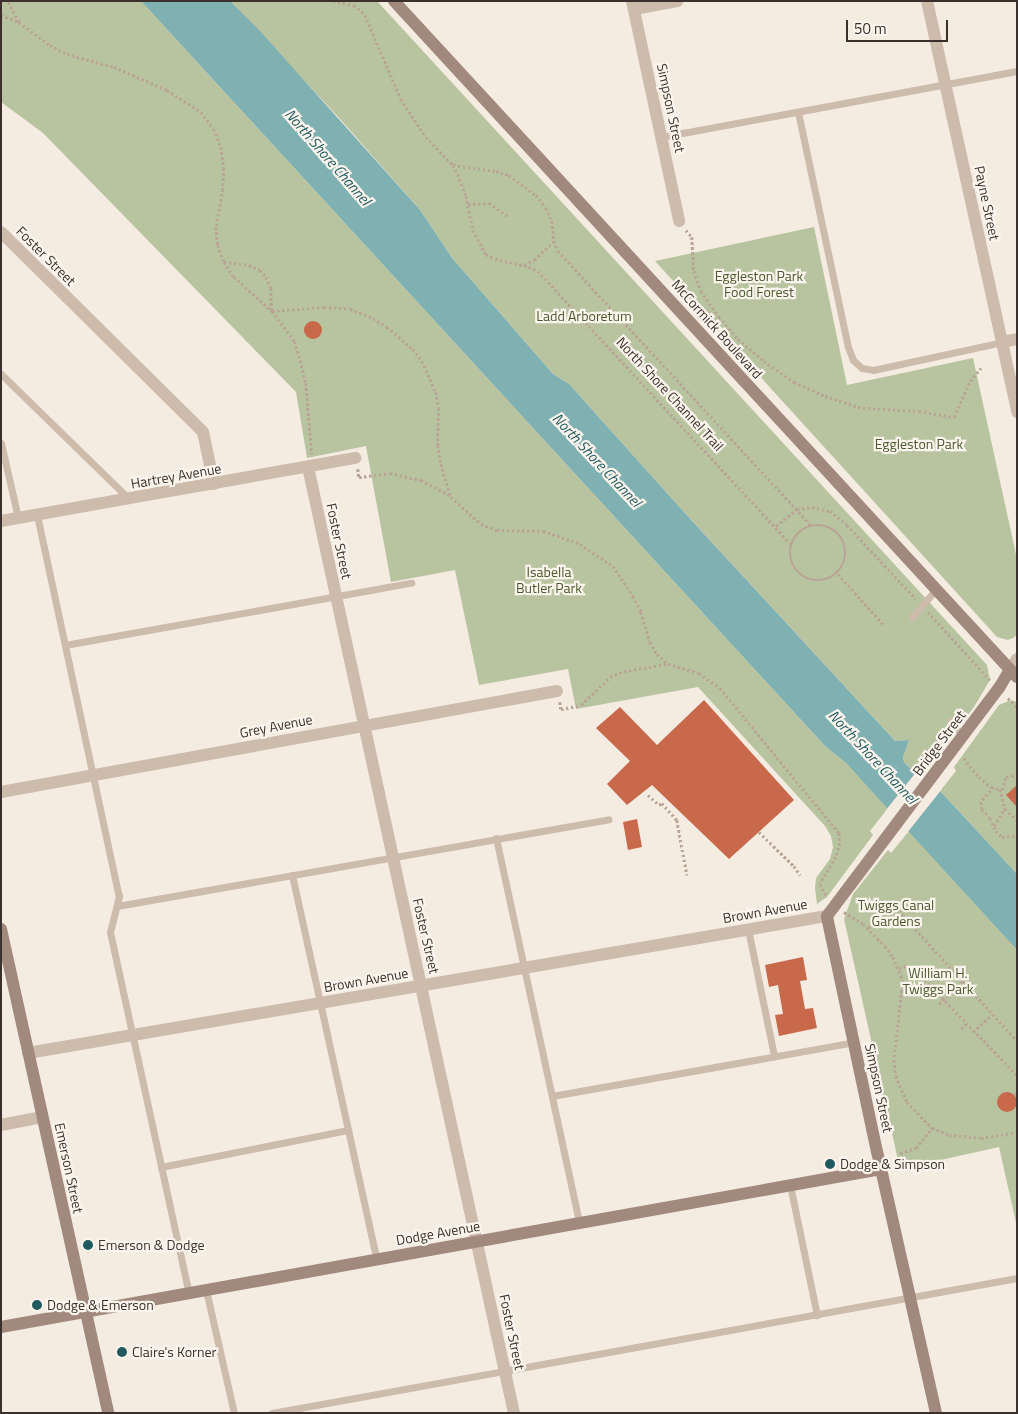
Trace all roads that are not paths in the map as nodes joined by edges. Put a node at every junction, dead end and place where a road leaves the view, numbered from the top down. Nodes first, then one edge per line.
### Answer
1 (394, 1) edge
2 (677, 1) edge
3 (927, 1) edge
4 (633, 5) edge
5 (1017, 71) edge
6 (945, 84) junction
7 (798, 112) junction
8 (662, 138) junction
9 (679, 221) road end
10 (1, 232) edge
11 (1017, 339) edge
12 (1002, 342) junction
13 (1, 374) edge
14 (1017, 412) edge
15 (1, 443) edge
16 (355, 458) road end
17 (308, 467) junction
18 (214, 484) junction
19 (129, 499) junction
20 (37, 515) junction
21 (18, 518) junction
22 (1, 521) edge
23 (411, 583) dead end
24 (936, 590) junction
25 (336, 596) junction
26 (912, 616) dead end
27 (65, 646) junction
28 (1014, 669) edge
29 (557, 691) road end
30 (950, 721) dead end
31 (364, 725) junction
32 (963, 736) junction
33 (93, 775) junction
34 (1, 792) edge
35 (608, 819) dead end
36 (496, 838) junction
37 (393, 856) junction
38 (292, 874) junction
39 (116, 906) junction
40 (827, 916) junction
41 (1, 929) edge
42 (748, 929) junction
43 (524, 968) junction
44 (422, 985) junction
45 (319, 1003) junction
46 (132, 1035) junction
47 (854, 1042) junction
48 (28, 1053) junction
49 (774, 1056) junction
50 (552, 1096) junction
51 (42, 1117) junction
52 (1, 1125) edge
53 (348, 1130) junction
54 (161, 1167) junction
55 (881, 1169) junction
56 (790, 1186) junction
57 (580, 1223) junction
58 (478, 1242) junction
59 (377, 1260) junction
60 (1017, 1278) edge
61 (206, 1290) junction
62 (188, 1293) junction
63 (910, 1298) junction
64 (86, 1312) junction
65 (817, 1315) junction
66 (1, 1327) edge
67 (505, 1371) junction
68 (108, 1413) edge
69 (234, 1413) edge
70 (272, 1413) edge
71 (514, 1413) edge
72 (936, 1413) edge

1 - 24 street, McCormick Boulevard
2 - 4 street
3 - 6 street, Payne Street
4 - 8 street, Simpson Street
5 - 6 lane
6 - 7 lane
6 - 12 street, Payne Street
7 - 8 lane
7 - 12 lane
8 - 9 street, Simpson Street
10 - 18 street, Foster Street
11 - 12 street
12 - 14 street, Payne Street
13 - 19 lane
15 - 21 lane
16 - 17 street, Hartrey Avenue
17 - 18 street, Hartrey Avenue
17 - 25 street, Foster Street
18 - 19 street, Hartrey Avenue
19 - 20 street, Hartrey Avenue
20 - 21 street, Hartrey Avenue
20 - 27 lane
21 - 22 street, Hartrey Avenue
23 - 25 lane
24 - 26 lane
24 - 28 street, McCormick Boulevard
25 - 27 lane
25 - 31 street, Foster Street
27 - 33 lane
28 - 32 street, Bridge Street
29 - 31 street, Grey Avenue
30 - 32 lane
31 - 33 street, Grey Avenue
31 - 37 street, Foster Street
32 - 40 street, Bridge Street
33 - 34 street, Grey Avenue
33 - 39 lane
35 - 36 lane
36 - 37 lane
36 - 43 lane
37 - 38 lane
37 - 44 street, Foster Street
38 - 39 lane
38 - 45 lane
39 - 46 lane
40 - 42 street, Brown Avenue
40 - 47 street, Simpson Street
41 - 48 street, Emerson Street
42 - 43 street, Brown Avenue
42 - 49 lane
43 - 44 street, Brown Avenue
43 - 50 lane
44 - 45 street, Brown Avenue
44 - 58 street, Foster Street
45 - 46 street, Brown Avenue
45 - 53 lane
46 - 48 street, Brown Avenue
46 - 54 lane
47 - 49 lane
47 - 55 street, Simpson Street
48 - 51 street, Emerson Street
49 - 50 lane
50 - 57 lane
51 - 52 street
51 - 64 street, Emerson Street
53 - 54 lane
53 - 59 lane
54 - 62 lane
55 - 56 street, Dodge Avenue
55 - 63 street, Simpson Street
56 - 57 street, Dodge Avenue
56 - 65 lane
57 - 58 street, Dodge Avenue
58 - 59 street, Dodge Avenue
58 - 67 street, Foster Street
59 - 61 street, Dodge Avenue
60 - 63 lane
61 - 62 street, Dodge Avenue
61 - 69 lane
62 - 64 street, Dodge Avenue
63 - 65 lane
63 - 72 street, Simpson Street
64 - 66 street, Dodge Avenue
64 - 68 street, Emerson Street
65 - 67 lane
67 - 70 lane
67 - 71 street, Foster Street

